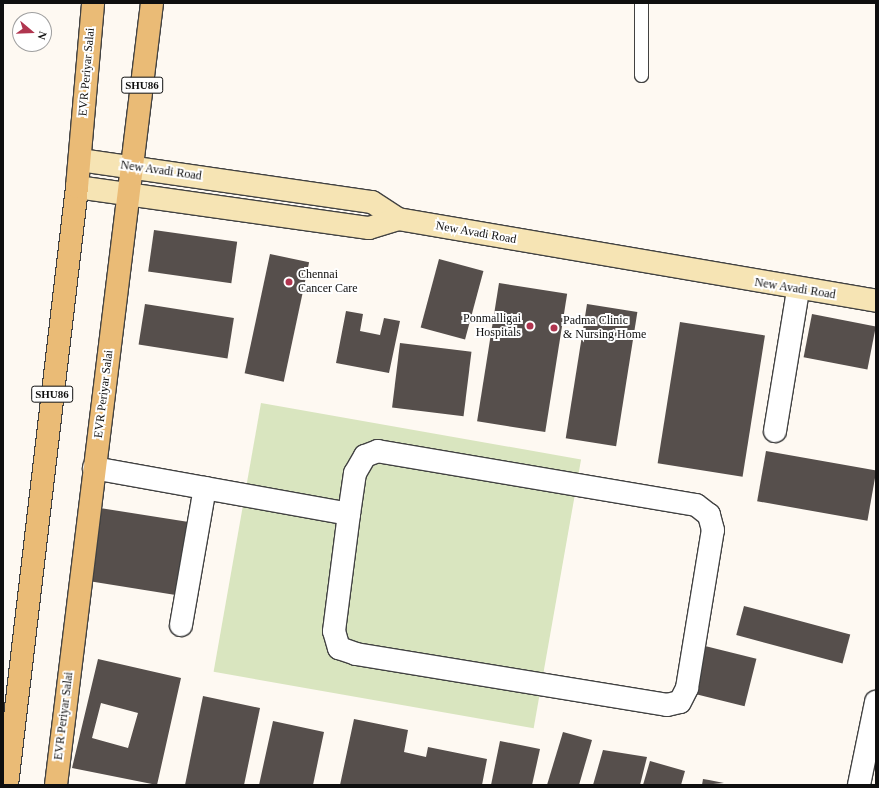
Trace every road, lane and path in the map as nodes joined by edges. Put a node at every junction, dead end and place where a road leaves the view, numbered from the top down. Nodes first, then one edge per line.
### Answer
1 (93, 3) edge
2 (152, 3) edge
3 (641, 3) edge
4 (641, 75) dead end
5 (80, 160) junction
6 (132, 167) junction
7 (77, 188) junction
8 (128, 194) junction
9 (398, 219) junction
10 (798, 290) junction
11 (876, 301) edge
12 (775, 431) dead end
13 (94, 468) junction
14 (206, 488) junction
15 (349, 514) junction
16 (181, 625) dead end
17 (876, 702) edge
18 (7, 785) edge
19 (56, 785) edge
20 (859, 785) edge

1 - 5 main road, EVR Periyar Salai / SHU86
2 - 6 main road, EVR Periyar Salai / SHU86
3 - 4 lane
5 - 6 main road, New Avadi Road
5 - 7 main road, EVR Periyar Salai / SHU86
6 - 8 main road, EVR Periyar Salai / SHU86
6 - 9 main road, New Avadi Road
7 - 8 main road
7 - 18 main road, EVR Periyar Salai / SHU86
8 - 9 main road
8 - 13 main road, EVR Periyar Salai / SHU86
9 - 10 main road, New Avadi Road
10 - 11 main road, New Avadi Road
10 - 12 street
13 - 14 street
13 - 19 main road, EVR Periyar Salai / SHU86
14 - 15 street
14 - 16 street
15 - 15 street
17 - 20 street

